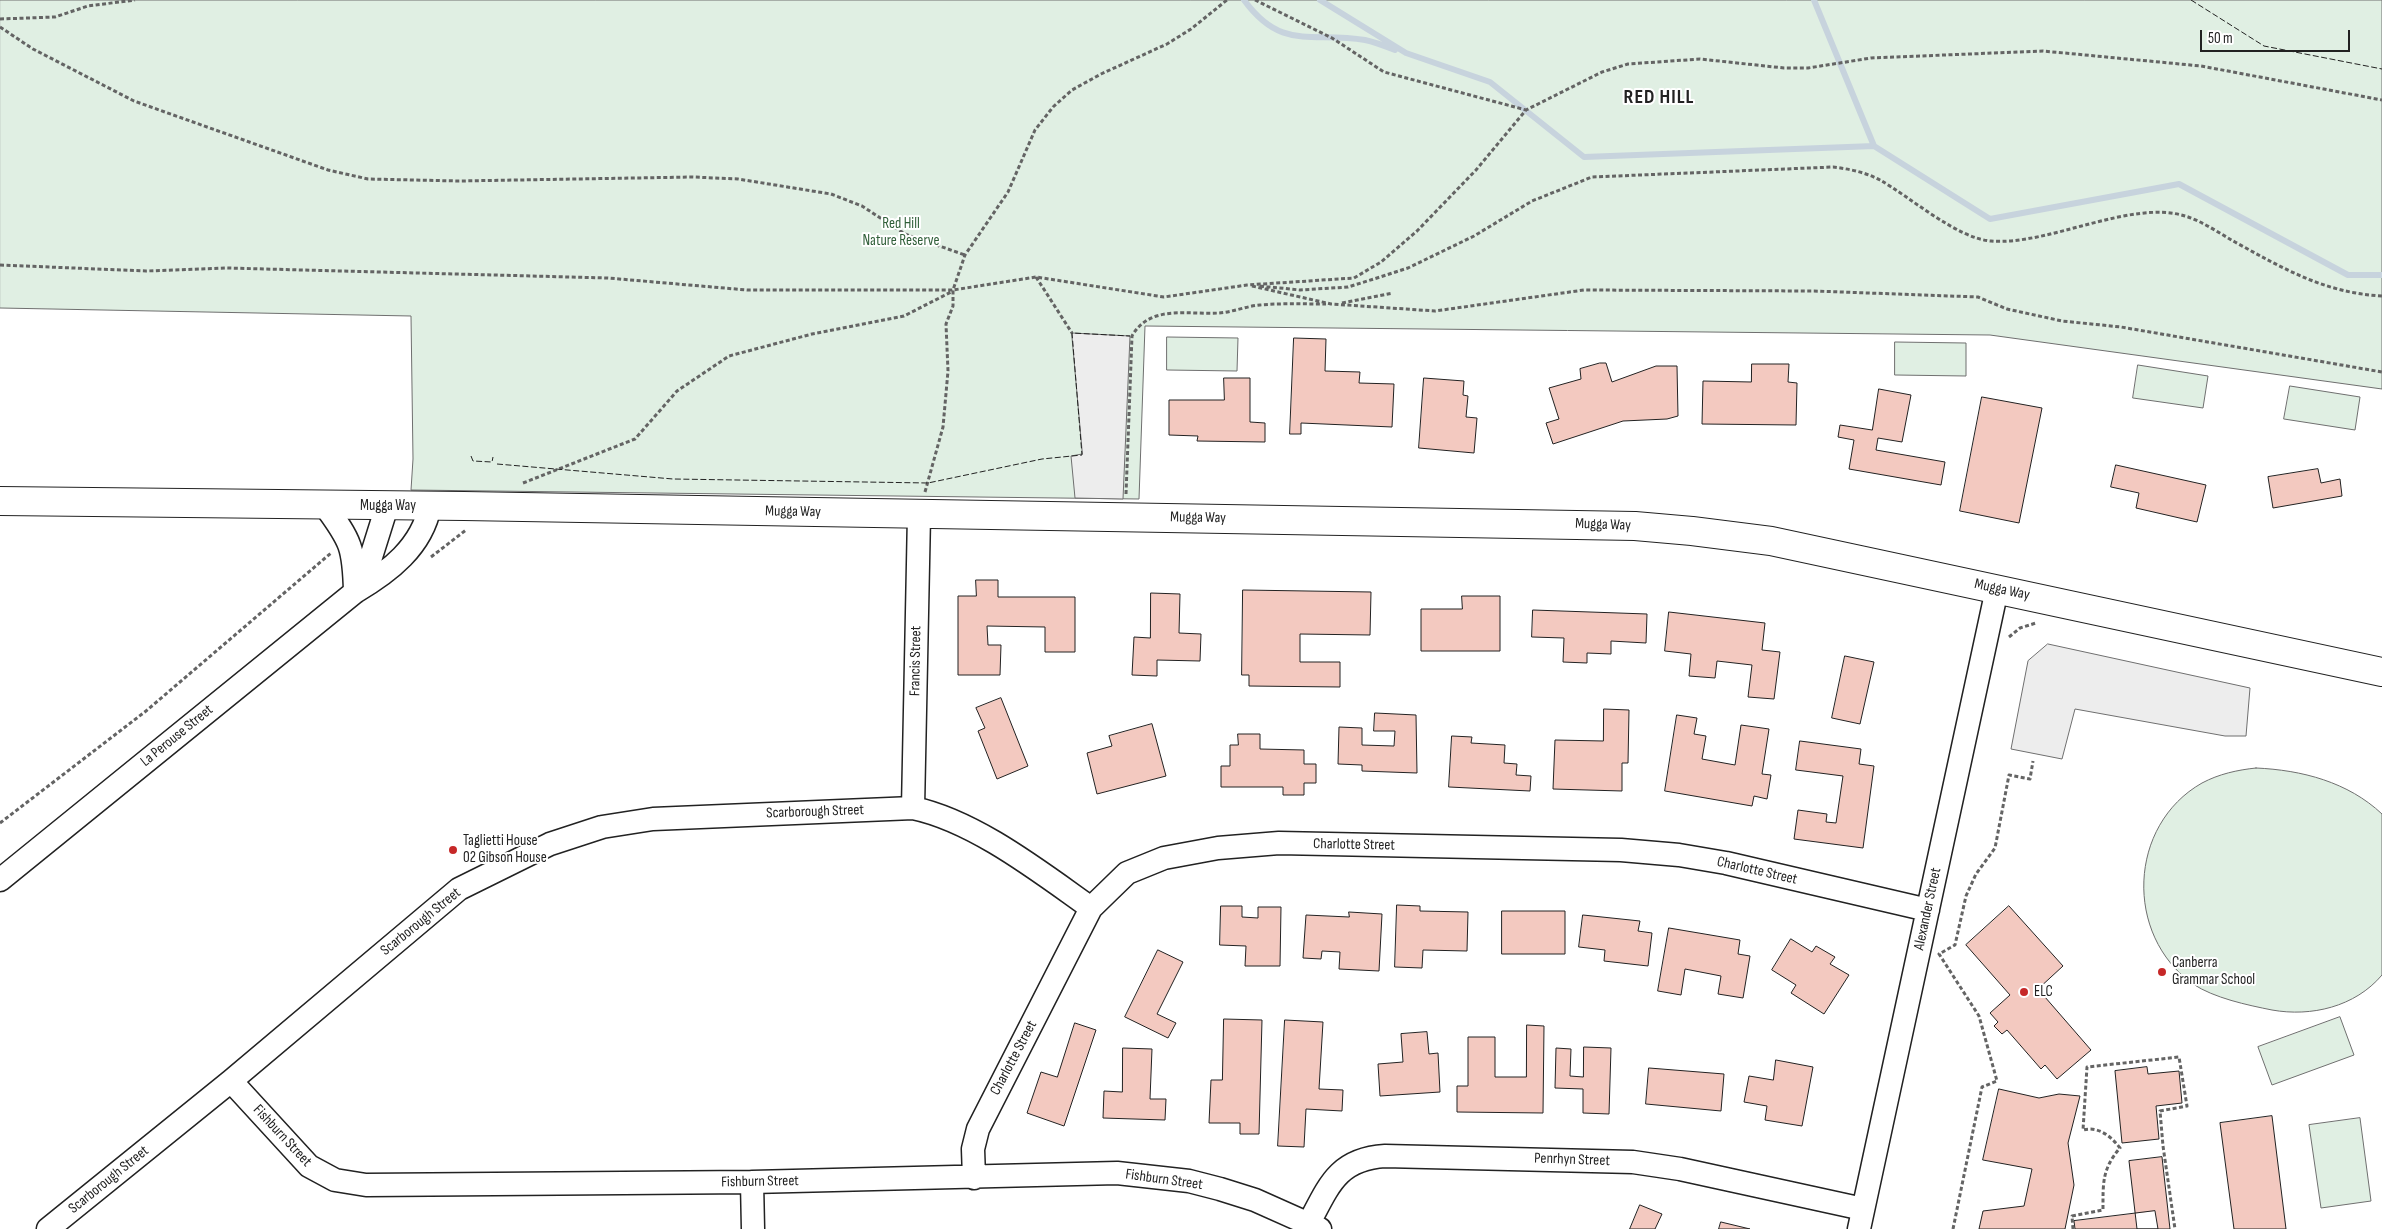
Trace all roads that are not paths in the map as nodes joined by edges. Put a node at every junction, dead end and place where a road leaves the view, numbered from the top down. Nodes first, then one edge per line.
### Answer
1 (0, 501) edge
2 (325, 506) junction
3 (387, 506) junction
4 (430, 506) junction
5 (918, 515) junction
6 (1997, 590) junction
7 (355, 592) junction
8 (2382, 672) edge
9 (913, 808) junction
10 (0, 880) edge
11 (1091, 908) junction
12 (1928, 910) junction
13 (231, 1081) junction
14 (974, 1178) junction
15 (752, 1182) junction
16 (1861, 1219) edge
17 (1315, 1226) edge
18 (48, 1229) edge
19 (753, 1229) edge

1 - 2 main road, Mugga Way
2 - 3 main road, Mugga Way
2 - 7 street
3 - 4 main road, Mugga Way
3 - 7 street, La Perouse Street
4 - 5 main road, Mugga Way
4 - 7 street, La Perouse Street
5 - 6 main road, Mugga Way
5 - 9 street, Francis Street
6 - 8 main road, Mugga Way
6 - 12 street, Alexander Street
7 - 10 street, La Perouse Street
9 - 11 street, Scarborough Street
9 - 13 street, Scarborough Street
11 - 12 street, Charlotte Street
11 - 14 street, Charlotte Street
12 - 16 street, Alexander Street
13 - 15 street, Fishburn Street
13 - 18 street, Scarborough Street
14 - 15 street, Fishburn Street
14 - 17 street, Fishburn Street
15 - 19 street
16 - 17 street, Penrhyn Street

